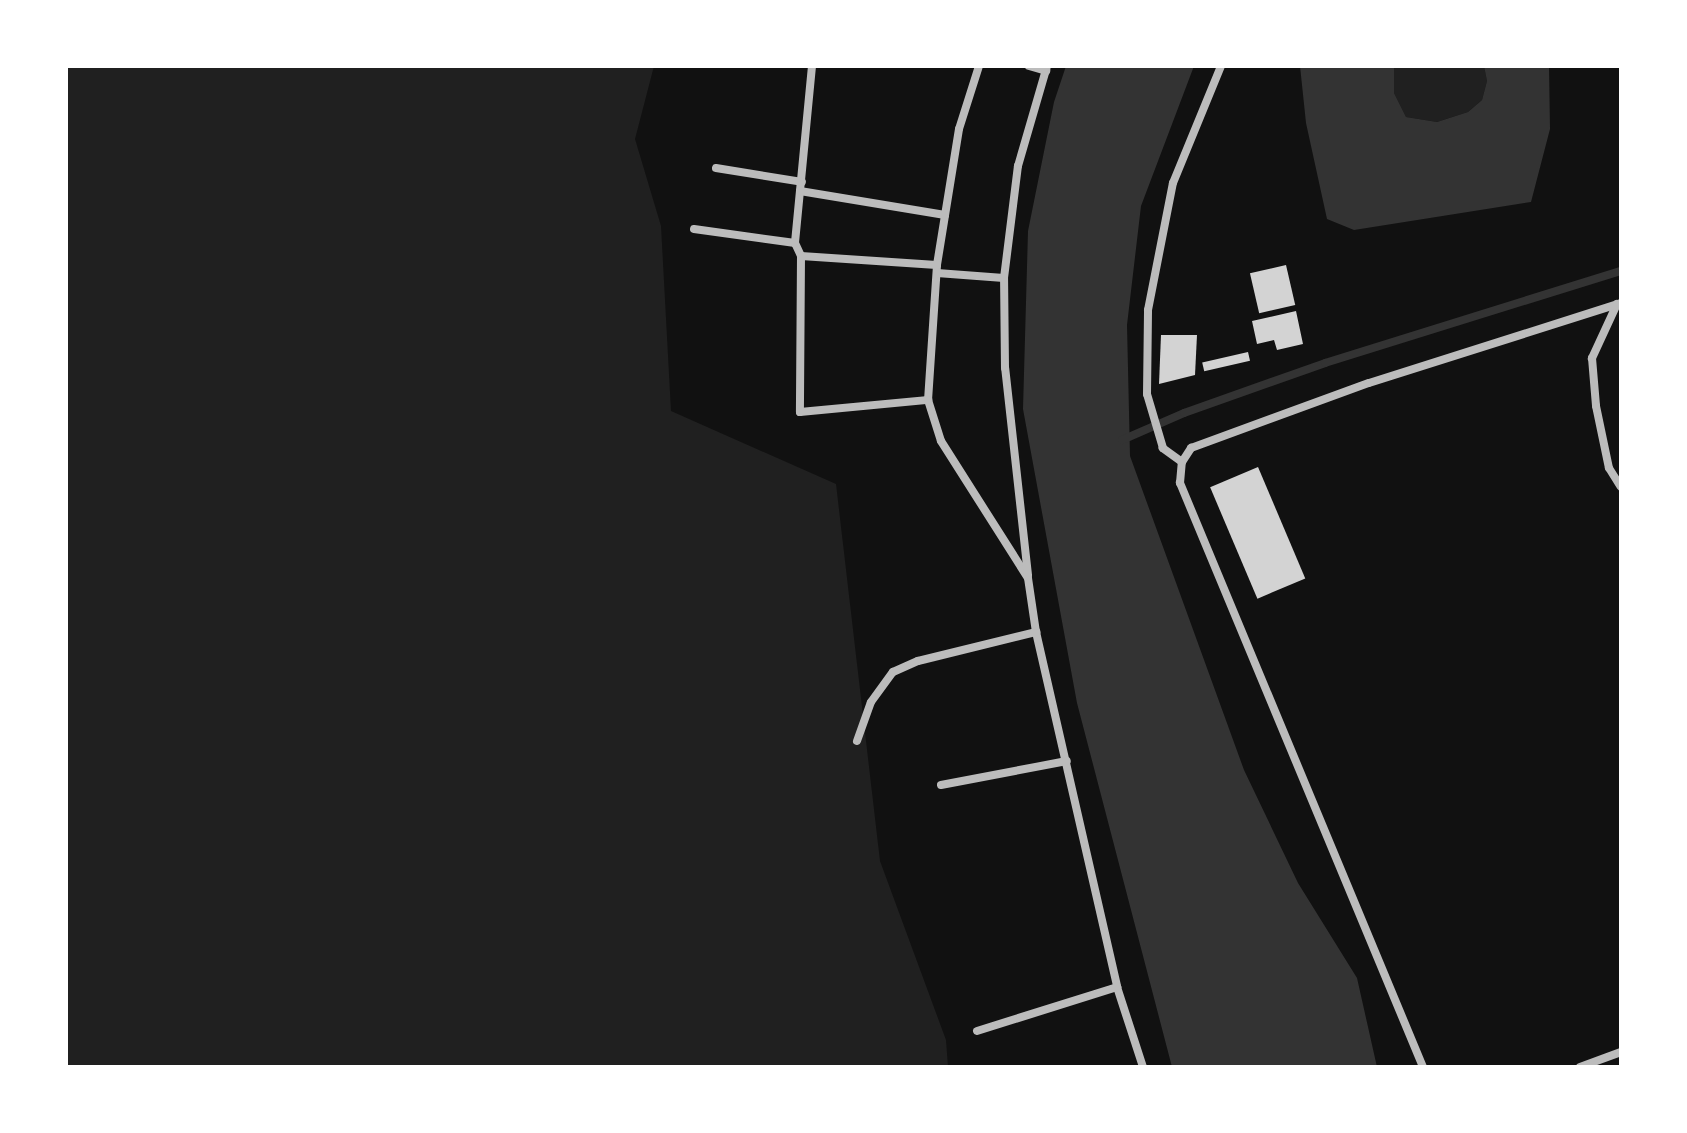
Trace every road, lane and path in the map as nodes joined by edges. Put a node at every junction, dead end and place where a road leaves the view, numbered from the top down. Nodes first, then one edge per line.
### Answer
1 (812, 66) edge
2 (979, 66) edge
3 (1029, 66) edge
4 (1221, 66) edge
5 (1046, 68) edge
6 (716, 168) dead end
7 (801, 187) junction
8 (945, 215) junction
9 (694, 229) dead end
10 (795, 243) junction
11 (801, 256) junction
12 (937, 269) junction
13 (1004, 278) junction
14 (1619, 304) edge
15 (928, 400) junction
16 (1182, 462) junction
17 (1621, 487) edge
18 (1028, 578) junction
19 (1036, 632) junction
20 (857, 741) dead end
21 (1067, 761) junction
22 (941, 785) dead end
23 (1117, 987) junction
24 (977, 1031) dead end
25 (1621, 1052) edge
26 (1143, 1067) edge
27 (1423, 1067) edge
28 (1580, 1067) edge

1 - 7 street
2 - 8 street
3 - 5 street
4 - 16 street
5 - 13 street
6 - 7 street
7 - 8 street
7 - 10 street
8 - 12 street
9 - 10 street
10 - 11 street
11 - 12 street
11 - 15 street
12 - 13 street
12 - 15 street
13 - 18 street
14 - 16 street
14 - 17 street
15 - 18 street
16 - 27 street
18 - 19 street
19 - 20 street
19 - 21 street
21 - 22 street
21 - 23 street
23 - 24 street
23 - 26 street
25 - 28 street

